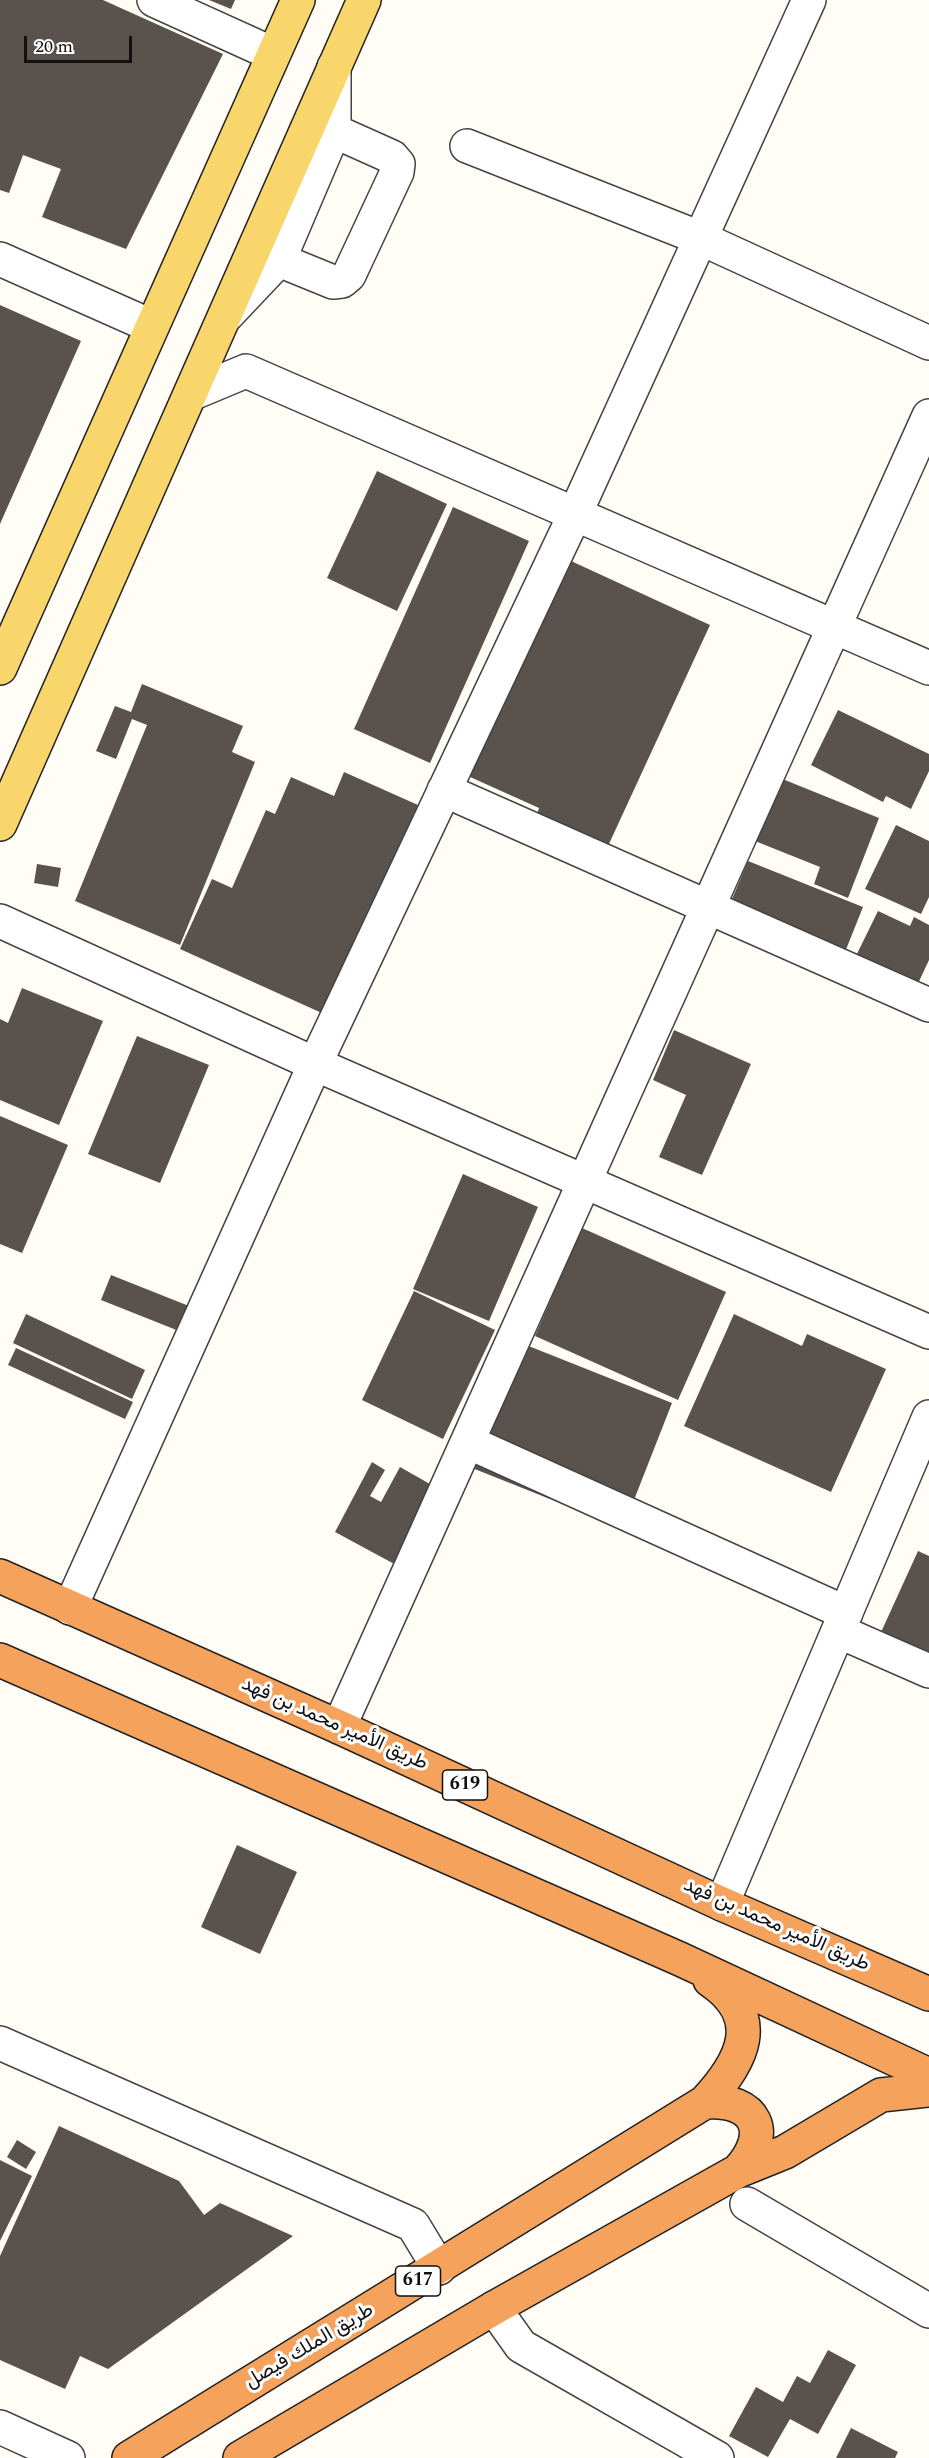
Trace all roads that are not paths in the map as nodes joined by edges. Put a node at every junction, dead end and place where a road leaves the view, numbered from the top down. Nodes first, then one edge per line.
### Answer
1 (154, 0) edge
2 (298, 0) edge
3 (364, 0) edge
4 (809, 0) edge
5 (273, 54) junction
6 (334, 67) junction
7 (334, 131) junction
8 (467, 146) dead end
9 (700, 238) junction
10 (0, 259) edge
11 (279, 260) junction
12 (227, 315) junction
13 (151, 326) junction
14 (929, 343) edge
15 (192, 394) junction
16 (929, 416) edge
17 (575, 514) junction
18 (835, 626) junction
19 (0, 668) edge
20 (929, 668) edge
21 (444, 790) junction
22 (0, 824) edge
23 (708, 908) junction
24 (0, 921) edge
25 (929, 1005) edge
26 (315, 1064) junction
27 (586, 1180) junction
28 (929, 1332) edge
29 (929, 1417) edge
30 (468, 1442) junction
31 (0, 1576) edge
32 (70, 1608) junction
33 (842, 1622) junction
34 (0, 1660) edge
35 (929, 1671) edge
36 (339, 1726) junction
37 (722, 1904) junction
38 (680, 1959) junction
39 (929, 1994) edge
40 (0, 2043) edge
41 (929, 2075) edge
42 (929, 2091) edge
43 (705, 2102) junction
44 (738, 2171) junction
45 (747, 2204) dead end
46 (439, 2268) junction
47 (494, 2308) junction
48 (929, 2311) edge
49 (0, 2427) edge
50 (68, 2458) edge
51 (129, 2458) edge
52 (240, 2458) edge
53 (717, 2458) edge

1 - 5 street
2 - 5 main road
3 - 6 main road
4 - 9 street
5 - 13 main road
6 - 7 street
6 - 12 main road
7 - 11 street
7 - 11 street
8 - 9 street
9 - 14 street
9 - 17 street
10 - 13 street
11 - 12 street
12 - 15 main road
13 - 19 main road
15 - 17 street
15 - 22 main road
16 - 18 street
17 - 18 street
17 - 21 street
18 - 20 street
18 - 23 street
21 - 23 street
21 - 26 street
23 - 25 street
23 - 27 street
24 - 26 street
26 - 27 street
26 - 32 street
27 - 28 street
27 - 30 street
29 - 33 street
30 - 33 street
30 - 36 street
31 - 32 highway, طريق الأمير محمد بن فهد / 619
32 - 36 highway, طريق الأمير محمد بن فهد / 619
33 - 35 street
33 - 37 street
34 - 38 highway
36 - 37 highway, طريق الأمير محمد بن فهد / 619
37 - 39 highway, طريق الأمير محمد بن فهد / 619
38 - 41 highway
38 - 43 highway, طريق الملك فيصل
40 - 46 street
42 - 44 highway
43 - 44 highway
43 - 46 highway, طريق الملك فيصل / 617
44 - 47 highway
45 - 48 street
46 - 51 highway, طريق الملك فيصل / 617
47 - 52 highway
47 - 53 street
49 - 50 street

